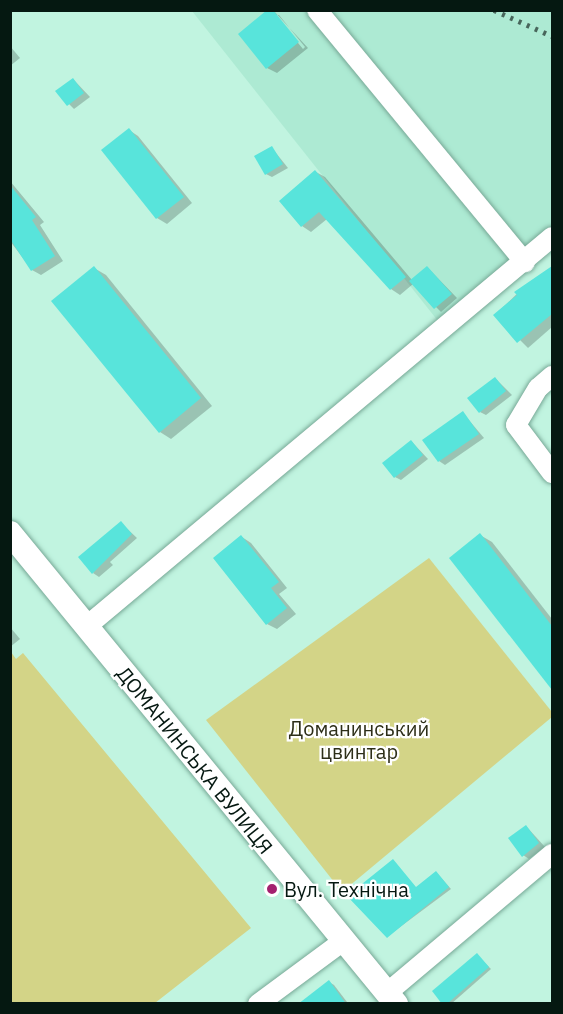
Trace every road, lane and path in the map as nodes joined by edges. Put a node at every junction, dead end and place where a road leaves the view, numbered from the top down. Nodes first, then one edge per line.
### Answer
1 (317, 10) edge
2 (552, 237) edge
3 (525, 262) junction
4 (552, 376) edge
5 (552, 473) edge
6 (10, 533) edge
7 (87, 626) junction
8 (552, 854) edge
9 (343, 941) junction
10 (392, 998) edge
11 (258, 1004) edge

1 - 3 street
2 - 3 street
3 - 7 street
4 - 5 street
6 - 7 main road, ДОМАНИНСЬКА ВУЛИЦЯ
7 - 9 main road, ДОМАНИНСЬКА ВУЛИЦЯ
8 - 10 street
9 - 10 main road, ДОМАНИНСЬКА ВУЛИЦЯ
9 - 11 street

